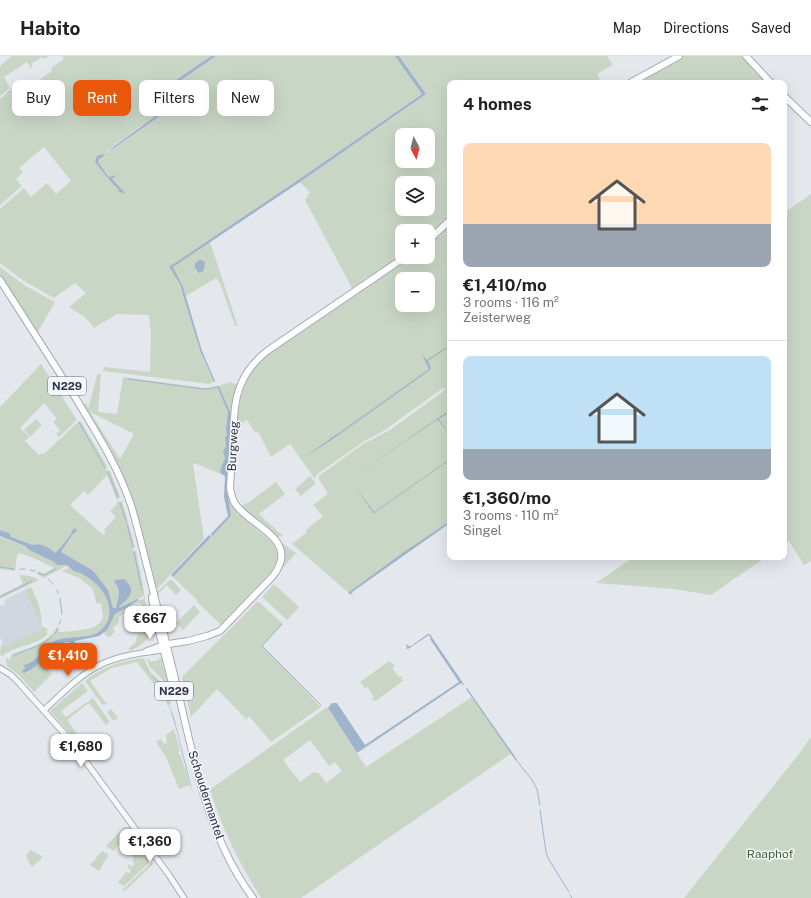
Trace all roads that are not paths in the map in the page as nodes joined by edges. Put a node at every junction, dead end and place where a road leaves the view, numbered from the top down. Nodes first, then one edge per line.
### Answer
1 (679, 56) edge
2 (746, 56) edge
3 (635, 80) edge
4 (768, 80) edge
5 (787, 99) edge
6 (811, 122) edge
7 (447, 223) edge
8 (435, 234) edge
9 (395, 264) edge
10 (0, 280) edge
11 (165, 647) junction
12 (0, 663) edge
13 (0, 668) edge
14 (44, 710) junction
15 (184, 898) edge
16 (253, 898) edge

1 - 3 main road
2 - 4 main road
5 - 6 main road
7 - 8 main road
9 - 11 main road, Burgweg
10 - 11 main road, N229
11 - 14 street
11 - 16 main road, Schoudermantel / N229
12 - 13 street
13 - 14 street
14 - 15 street

